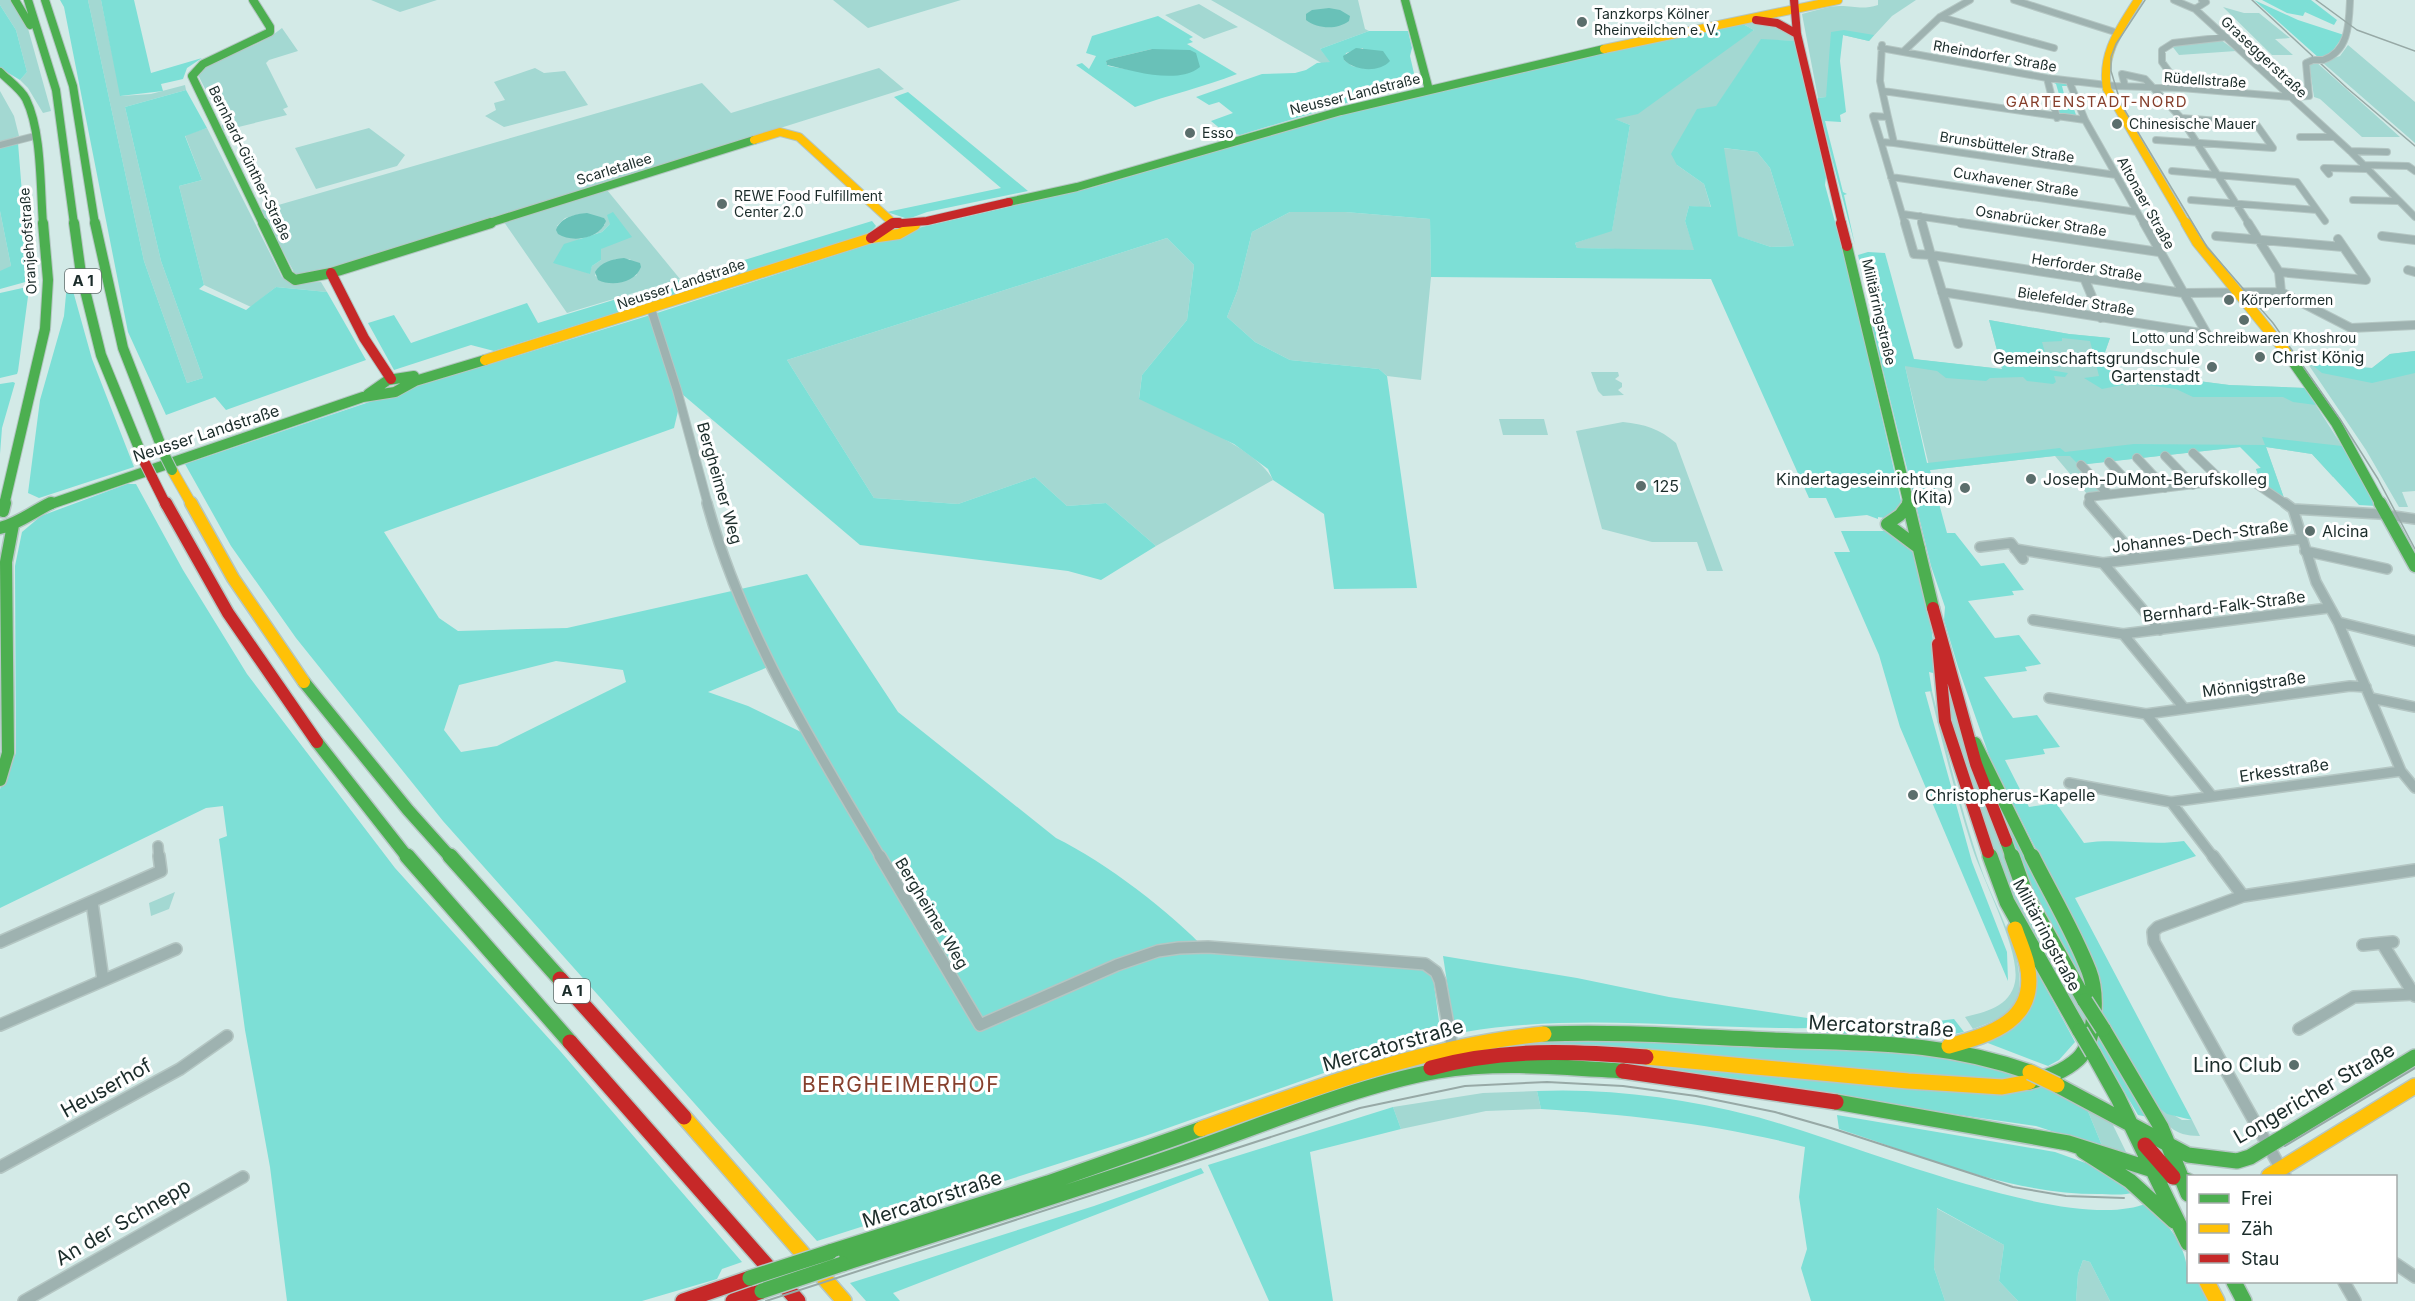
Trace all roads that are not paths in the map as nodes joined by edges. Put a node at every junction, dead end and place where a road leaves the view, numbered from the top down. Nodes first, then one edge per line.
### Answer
1 (15, 0) edge
2 (28, 0) edge
3 (45, 0) edge
4 (53, 0) edge
5 (253, 0) edge
6 (1405, 0) edge
7 (1783, 0) edge
8 (1838, 0) edge
9 (1970, 0) edge
10 (2014, 0) edge
11 (2138, 0) edge
12 (2174, 0) edge
13 (2202, 0) edge
14 (2350, 0) edge
15 (1793, 4) edge
16 (2194, 9) junction
17 (1940, 17) junction
18 (1749, 18) junction
19 (2115, 32) junction
20 (1797, 33) junction
21 (2226, 37) junction
22 (44, 45) junction
23 (2054, 48) dead end
24 (1904, 51) junction
25 (0, 72) edge
26 (2047, 78) junction
27 (2069, 81) junction
28 (2105, 84) junction
29 (74, 86) junction
30 (2125, 86) junction
31 (1425, 88) junction
32 (2154, 88) junction
33 (2181, 88) junction
34 (1882, 91) junction
35 (2291, 97) junction
36 (1888, 117) junction
37 (2057, 118) junction
38 (2181, 118) junction
39 (2085, 120) junction
40 (35, 136) junction
41 (2300, 137) dead end
42 (2334, 137) junction
43 (2156, 140) dead end
44 (1881, 142) junction
45 (1894, 143) junction
46 (2198, 143) junction
47 (0, 145) edge
48 (2350, 152) junction
49 (2387, 152) dead end
50 (2365, 167) junction
51 (2172, 171) dead end
52 (2415, 171) edge
53 (2329, 174) dead end
54 (2116, 175) junction
55 (2219, 175) junction
56 (1891, 177) junction
57 (2191, 200) dead end
58 (2353, 200) dead end
59 (2399, 201) junction
60 (2236, 203) junction
61 (2317, 210) junction
62 (2137, 212) junction
63 (1903, 214) junction
64 (1920, 216) junction
65 (2415, 216) edge
66 (2325, 220) dead end
67 (894, 227) junction
68 (2216, 236) dead end
69 (2382, 236) dead end
70 (2338, 239) dead end
71 (2260, 240) junction
72 (2415, 240) edge
73 (2343, 247) junction
74 (2159, 252) junction
75 (1931, 255) junction
76 (2279, 272) junction
77 (331, 273) junction
78 (2085, 280) junction
79 (1942, 292) junction
80 (2281, 292) junction
81 (2183, 293) junction
82 (2239, 293) junction
83 (651, 309) junction
84 (2101, 318) junction
85 (2415, 326) edge
86 (2207, 334) joint
87 (1958, 344) dead end
88 (390, 384) junction
89 (2193, 453) dead end
90 (2165, 456) dead end
91 (2137, 458) dead end
92 (2109, 462) dead end
93 (2081, 465) dead end
94 (2222, 481) junction
95 (10, 484) junction
96 (2193, 485) junction
97 (2165, 488) junction
98 (2136, 491) junction
99 (2108, 495) junction
100 (1909, 503) junction
101 (2293, 509) junction
102 (21, 510) junction
103 (1, 512) edge
104 (2388, 515) junction
105 (2415, 519) edge
106 (13, 525) junction
107 (0, 528) edge
108 (2301, 540) junction
109 (7, 546) junction
110 (1980, 547) dead end
111 (1920, 549) junction
112 (2015, 549) junction
113 (2305, 552) junction
114 (2138, 558) junction
115 (2023, 559) dead end
116 (2103, 562) junction
117 (2415, 566) edge
118 (2387, 569) dead end
119 (3, 579) edge
120 (2328, 608) junction
121 (2033, 621) dead end
122 (1936, 622) junction
123 (2338, 622) junction
124 (2160, 630) junction
125 (2123, 634) junction
126 (2415, 641) edge
127 (2366, 687) junction
128 (1941, 688) junction
129 (1957, 690) junction
130 (2049, 698) dead end
131 (2372, 698) junction
132 (2415, 707) edge
133 (2184, 708) junction
134 (2146, 714) junction
135 (1966, 728) junction
136 (4, 729) edge
137 (2401, 771) junction
138 (0, 780) edge
139 (2069, 783) dead end
140 (2415, 788) edge
141 (2212, 796) junction
142 (2171, 802) junction
143 (158, 846) dead end
144 (2415, 870) edge
145 (2243, 896) junction
146 (92, 902) junction
147 (2007, 902) junction
148 (0, 942) edge
149 (2394, 942) dead end
150 (2382, 943) junction
151 (2363, 945) dead end
152 (176, 948) dead end
153 (103, 980) junction
154 (2414, 995) edge
155 (0, 1025) edge
156 (2299, 1029) dead end
157 (227, 1036) dead end
158 (1452, 1046) junction
159 (1946, 1047) junction
160 (2415, 1057) edge
161 (1419, 1073) junction
162 (2415, 1086) edge
163 (2120, 1113) junction
164 (2135, 1129) junction
165 (2070, 1143) junction
166 (2167, 1143) junction
167 (2267, 1145) junction
168 (2188, 1155) junction
169 (0, 1167) edge
170 (2173, 1171) edge
171 (2283, 1173) edge
172 (243, 1177) dead end
173 (2187, 1192) edge
174 (2181, 1228) junction
175 (2187, 1242) edge
176 (2397, 1265) edge
177 (2415, 1277) edge
178 (2208, 1283) edge
179 (2235, 1283) edge
180 (2345, 1283) edge
181 (24, 1301) edge
182 (683, 1301) edge
183 (733, 1301) edge
184 (798, 1301) edge
185 (844, 1301) edge
186 (2217, 1301) edge
187 (2244, 1301) edge
188 (2355, 1301) edge

1 - 22 main road
2 - 22 main road, A 1
3 - 29 main road, A 1
4 - 29 main road
5 - 77 main road, Bernhard-Günther-Straße
6 - 31 main road
7 - 18 main road
8 - 15 main road, Neusser Landstraße
9 - 17 street
10 - 19 street
11 - 19 main road
12 - 16 street, Graseggerstraße
13 - 16 street
14 - 35 street, Rüdellstraße, bridge
15 - 18 main road, Neusser Landstraße
15 - 20 main road, Militärringstraße
16 - 21 street, Graseggerstraße
17 - 23 street
17 - 24 street
18 - 20 main road
18 - 31 main road, Neusser Landstraße
19 - 28 main road
20 - 100 main road, Militärringstraße
21 - 33 street
21 - 35 street, Graseggerstraße
22 - 184 main road, A 1, bridge
24 - 26 street, Rheindorfer Straße
24 - 34 street, Rheindorfer Straße
25 - 40 main road, Oranjehofstraße
26 - 27 street, Rheindorfer Straße
26 - 37 street
27 - 28 street, Rheindorfer Straße
27 - 39 street, Altonaer Straße
28 - 30 street, Rüdellstraße
28 - 82 main road
29 - 185 main road, A 1, bridge
30 - 32 street, Rüdellstraße
30 - 32 street, Rüdellstraße
31 - 67 main road, Neusser Landstraße
32 - 33 street, Rüdellstraße
32 - 38 street
33 - 35 street, Rüdellstraße
34 - 36 street
34 - 37 street
35 - 42 street, Graseggerstraße
36 - 44 street
36 - 45 street
37 - 39 street
38 - 46 street
38 - 46 street
39 - 54 street, Altonaer Straße
40 - 47 street
40 - 95 main road, Oranjehofstraße
41 - 42 street
42 - 48 street, Graseggerstraße
43 - 46 street
44 - 45 street, Brunsbütteler Straße
44 - 56 street
45 - 54 street, Brunsbütteler Straße
46 - 55 street
48 - 49 street
48 - 50 street, Graseggerstraße
50 - 52 street
50 - 53 street
50 - 59 street, Graseggerstraße
51 - 55 street
54 - 62 street, Altonaer Straße
55 - 60 street
55 - 61 street
56 - 62 street, Cuxhavener Straße
56 - 63 street
57 - 60 street
58 - 59 street
59 - 65 street, Graseggerstraße
60 - 61 street
60 - 71 street
61 - 66 street
62 - 74 street, Altonaer Straße
63 - 64 street, Osnabrücker Straße
63 - 75 street
64 - 74 street, Osnabrücker Straße
64 - 75 street
67 - 77 main road, Scarletallee
67 - 83 main road, Neusser Landstraße
68 - 71 street
69 - 72 street
70 - 73 street
71 - 73 street
71 - 76 street
73 - 76 street
74 - 81 street, Altonaer Straße
75 - 78 street, Herforder Straße
75 - 79 street
76 - 80 street
77 - 88 main road
78 - 81 street, Herforder Straße
78 - 84 street
79 - 84 street, Bielefelder Straße
79 - 87 street
80 - 82 street, Herforder Straße
80 - 85 street
81 - 82 street, Herforder Straße
81 - 86 street, Altonaer Straße
82 - 104 main road
83 - 88 main road, Neusser Landstraße
83 - 158 street, Bergheimer Weg
84 - 86 street, Bielefelder Straße
88 - 102 main road, Neusser Landstraße
89 - 94 street
90 - 96 street
91 - 97 street
92 - 98 street
93 - 99 street
94 - 96 street
94 - 101 street
95 - 102 main road, Oranjehofstraße
95 - 103 main road, Oranjehofstraße
96 - 97 street
97 - 98 street
98 - 99 street
99 - 114 street
100 - 111 main road, Militärringstraße
100 - 111 main road
101 - 104 street
101 - 108 street
102 - 103 main road, Neusser Landstraße
102 - 106 main road
104 - 105 street
104 - 117 main road
106 - 107 main road
106 - 109 main road
107 - 109 main road
108 - 113 street
108 - 114 street, Johannes-Dech-Straße
109 - 119 main road
110 - 112 street, Johannes-Dech-Straße
111 - 122 main road, Militärringstraße
112 - 115 street
112 - 116 street, Johannes-Dech-Straße
113 - 118 street
113 - 120 street
114 - 116 street, Johannes-Dech-Straße
116 - 124 street, Johannes-Dech-Straße
119 - 136 main road
120 - 123 street
120 - 124 street, Bernhard-Falk-Straße
121 - 125 street, Bernhard-Falk-Straße
122 - 128 main road, Militärringstraße
122 - 129 main road, Militärringstraße
123 - 126 street
123 - 127 street
124 - 125 street, Bernhard-Falk-Straße
125 - 133 street, Bernhard-Falk-Straße
127 - 131 street
127 - 133 street, Mönnigstraße
128 - 129 main road
128 - 147 main road, Militärringstraße
129 - 135 main road, Militärringstraße
130 - 134 street, Mönnigstraße
131 - 132 street
131 - 137 street
133 - 134 street, Mönnigstraße
134 - 141 street
135 - 161 main road
135 - 166 main road, Militärringstraße, bridge
136 - 138 main road
137 - 140 street
137 - 141 street, Erkesstraße
139 - 142 street, Erkesstraße
141 - 142 street, Erkesstraße
142 - 145 street
143 - 146 street
144 - 145 street
145 - 167 street
146 - 148 street
146 - 153 street
147 - 159 main road
147 - 163 main road, Militärringstraße, bridge
149 - 150 street
150 - 151 street
150 - 154 street
152 - 153 street
153 - 155 street
154 - 156 street
157 - 169 street, Heuserhof
158 - 159 main road, Mercatorstraße
158 - 182 main road, Mercatorstraße, bridge
159 - 163 main road, Mercatorstraße, bridge
160 - 167 main road, Longericher Straße
161 - 165 main road, Mercatorstraße
161 - 183 main road, Mercatorstraße, bridge
162 - 171 main road
163 - 164 main road, Mercatorstraße
164 - 166 main road, Longericher Straße
164 - 170 main road, Militärringstraße
164 - 170 main road
165 - 170 main road, Mercatorstraße
165 - 174 main road
166 - 168 main road, Longericher Straße
166 - 170 main road, Militärringstraße
167 - 168 main road, Longericher Straße
167 - 171 street
168 - 170 main road
170 - 173 main road, Militärringstraße
170 - 174 main road, Militärringstraße
172 - 181 street, An der Schnepp
174 - 175 main road, Militärringstraße
176 - 177 street
178 - 186 main road
179 - 187 main road
180 - 188 street

